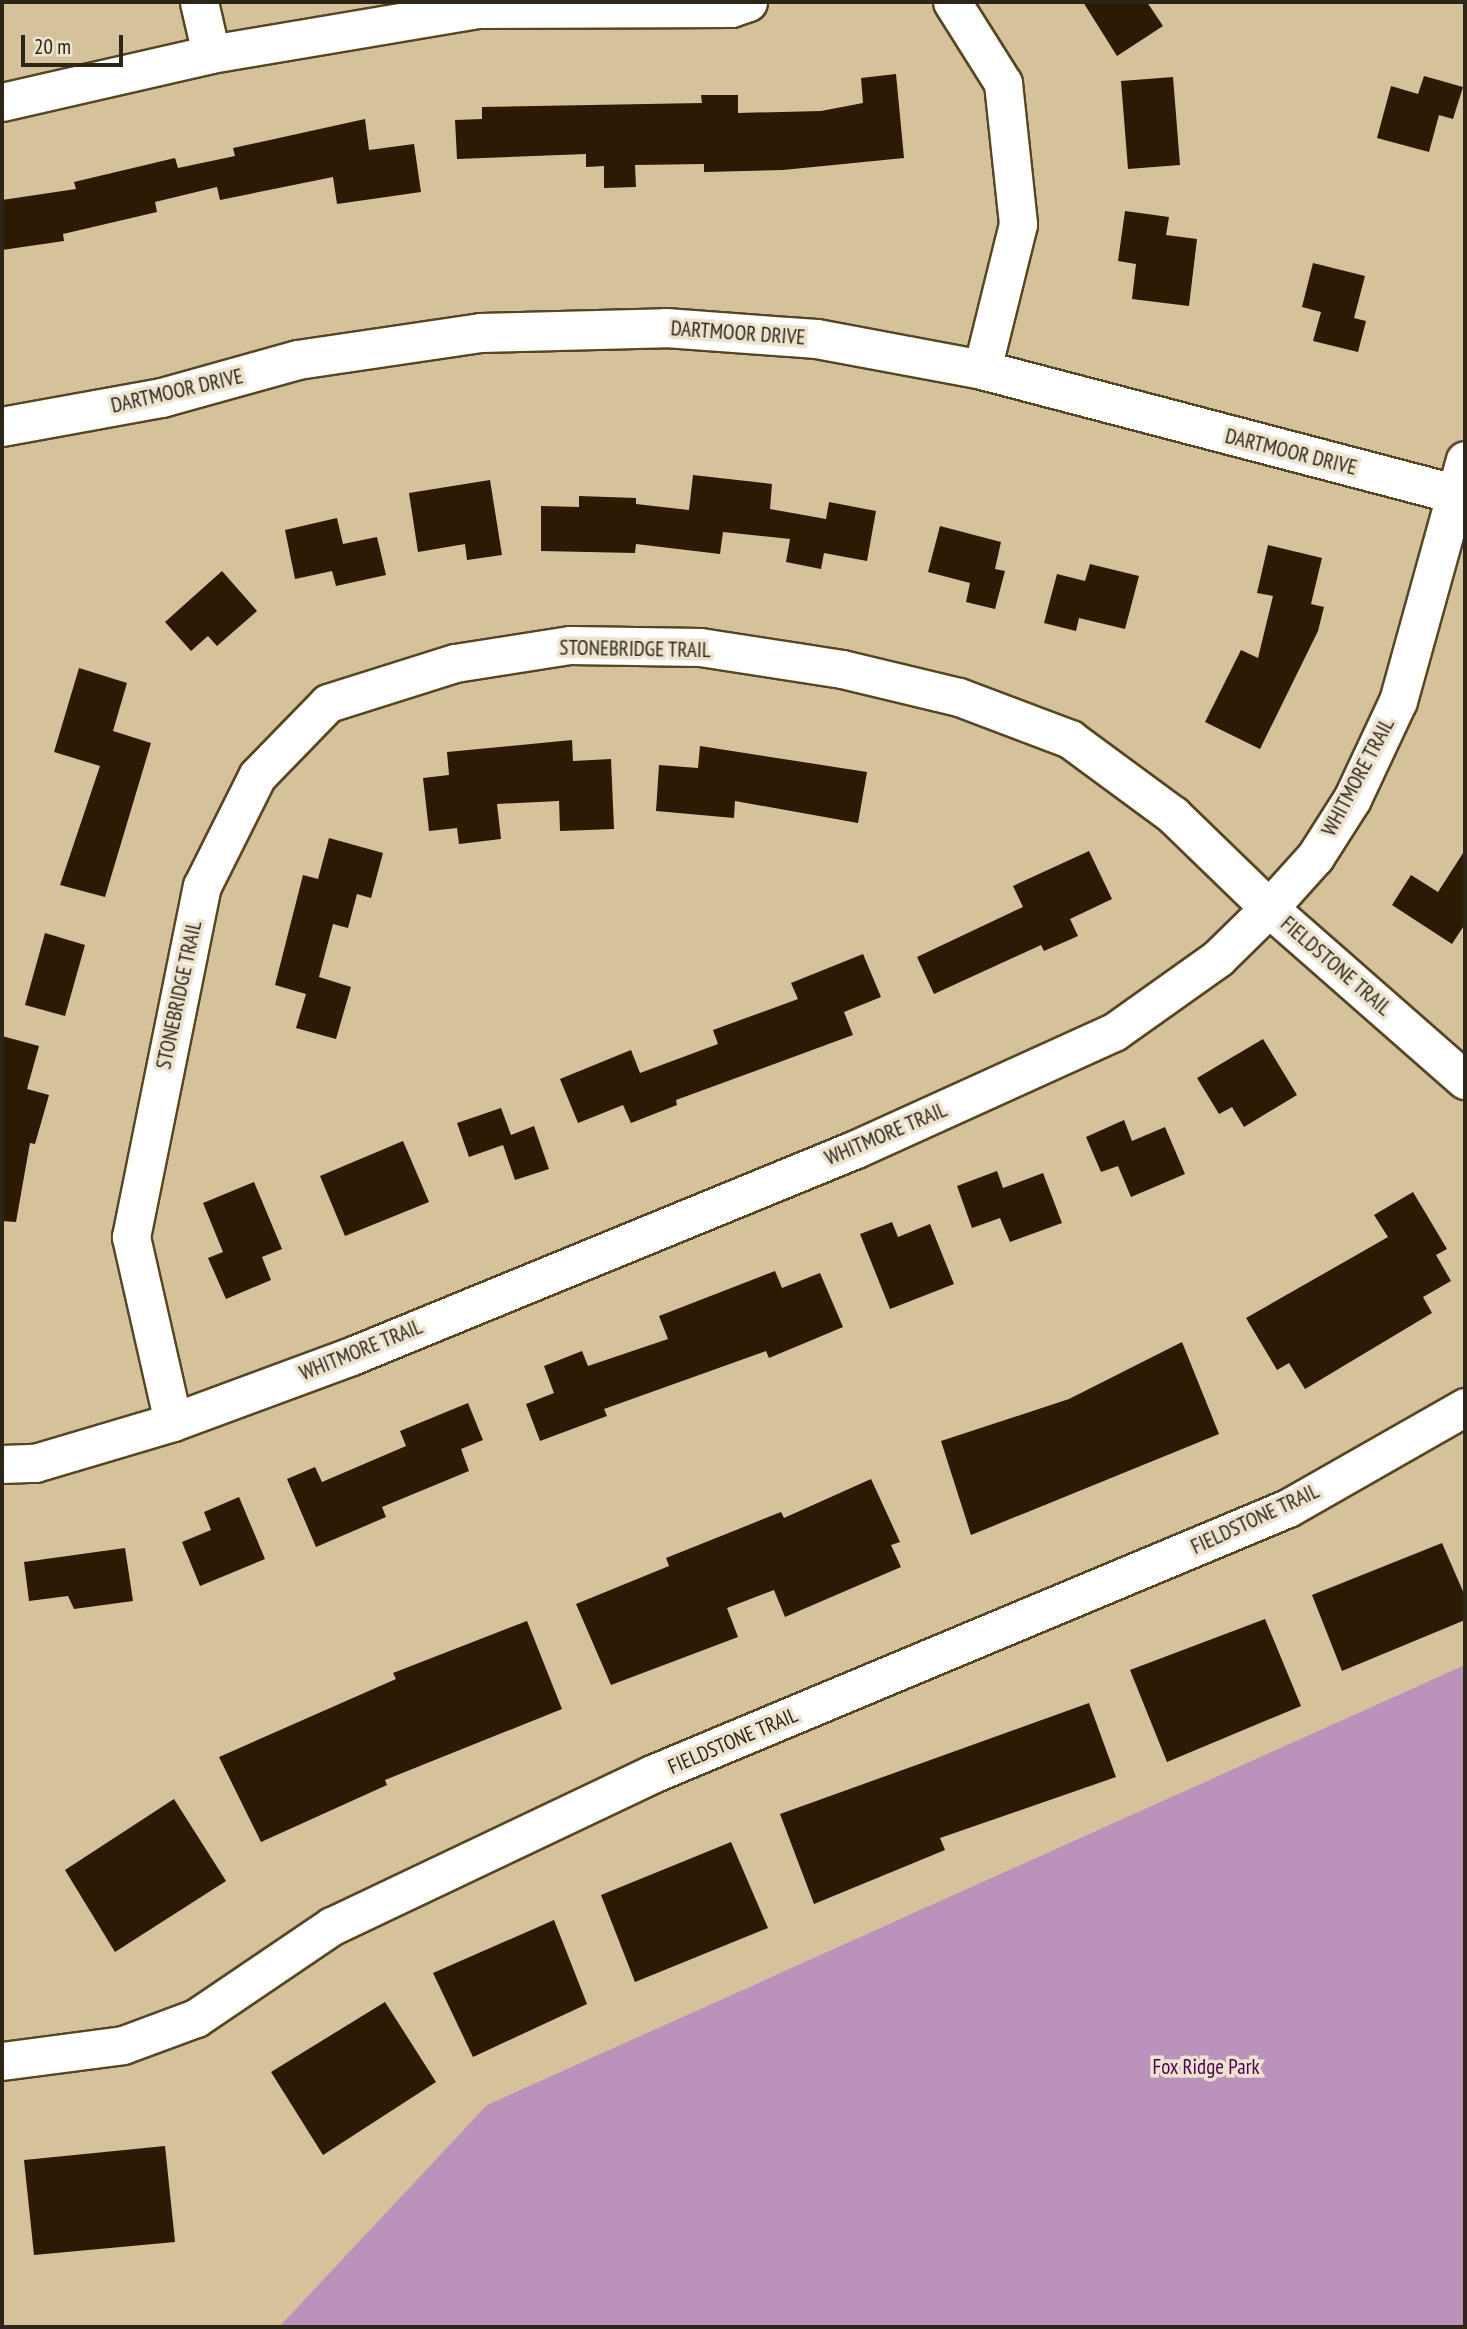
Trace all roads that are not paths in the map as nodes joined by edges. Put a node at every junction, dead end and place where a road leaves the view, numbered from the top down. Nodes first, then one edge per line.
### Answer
1 (199, 2) edge
2 (748, 2) edge
3 (952, 2) edge
4 (211, 54) junction
5 (2, 102) edge
6 (982, 370) junction
7 (2, 427) edge
8 (1462, 483) edge
9 (1269, 908) junction
10 (1465, 1080) edge
11 (1465, 1407) edge
12 (173, 1422) junction
13 (2, 1464) edge
14 (2, 2061) edge

1 - 4 street
2 - 4 street
3 - 6 street
4 - 5 street
6 - 7 street, DARTMOOR DRIVE
6 - 8 street, DARTMOOR DRIVE
8 - 9 street, WHITMORE TRAIL
9 - 10 street, FIELDSTONE TRAIL
9 - 12 street, WHITMORE TRAIL
9 - 12 street, STONEBRIDGE TRAIL
11 - 14 street, FIELDSTONE TRAIL
12 - 13 street, WHITMORE TRAIL

